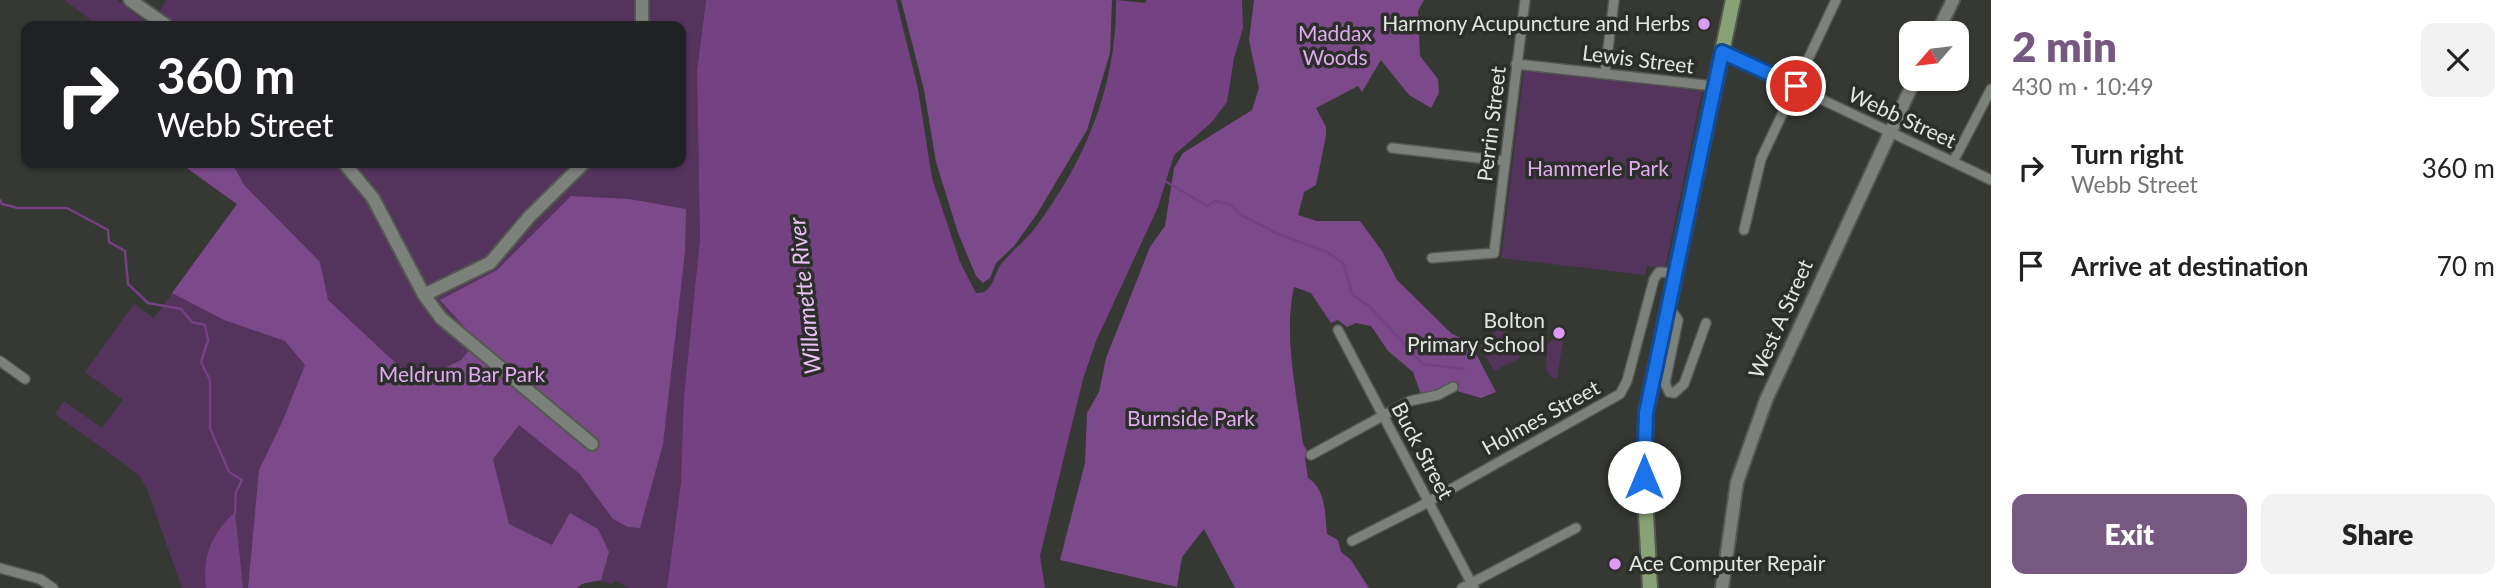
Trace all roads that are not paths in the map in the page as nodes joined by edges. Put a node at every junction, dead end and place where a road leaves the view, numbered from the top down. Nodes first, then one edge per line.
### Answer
1 (130, 0) edge
2 (642, 0) edge
3 (1525, 0) edge
4 (1614, 0) edge
5 (1733, 0) edge
6 (1836, 0) edge
7 (1953, 0) edge
8 (160, 21) edge
9 (642, 21) edge
10 (1943, 21) edge
11 (1722, 52) junction
12 (1517, 64) junction
13 (1605, 73) junction
14 (1714, 86) junction
15 (1796, 86) junction
16 (1991, 89) edge
17 (1909, 91) edge
18 (1889, 133) junction
19 (1392, 148) dead end
20 (1505, 161) junction
21 (1954, 162) junction
22 (348, 168) edge
23 (579, 168) edge
24 (1991, 180) edge
25 (1744, 230) dead end
26 (1432, 258) dead end
27 (1674, 273) junction
28 (424, 295) junction
29 (1667, 313) junction
30 (1706, 323) dead end
31 (1338, 330) dead end
32 (0, 361) edge
33 (24, 379) dead end
34 (1453, 387) dead end
35 (1383, 415) junction
36 (592, 444) dead end
37 (1311, 455) dead end
38 (1427, 500) junction
39 (1576, 528) dead end
40 (1352, 541) dead end
41 (0, 568) edge
42 (1473, 585) edge
43 (1648, 587) edge
44 (53, 588) edge
45 (1462, 588) edge
46 (1722, 588) edge

1 - 8 street
2 - 9 street
3 - 12 street, Perrin Street
4 - 13 street
5 - 11 main road
6 - 15 street
7 - 10 street
11 - 14 main road
11 - 15 street, Webb Street
12 - 13 street, Lewis Street
12 - 20 street, Perrin Street
13 - 14 street, Lewis Street
14 - 27 main road
15 - 18 street, Webb Street
15 - 25 street
16 - 21 street
17 - 18 street, West A Street
18 - 21 street, Webb Street
18 - 46 street, West A Street
19 - 20 street
20 - 26 street, Perrin Street
21 - 24 street, Webb Street
22 - 28 street
23 - 28 street
27 - 29 main road
27 - 38 street, Holmes Street
28 - 36 street
29 - 30 street
29 - 43 main road
31 - 35 street, Buck Street
32 - 33 street
34 - 35 street
35 - 37 street
35 - 38 street, Buck Street
38 - 40 street, Holmes Street
38 - 42 street, Buck Street
39 - 42 street
41 - 44 street
42 - 45 street

